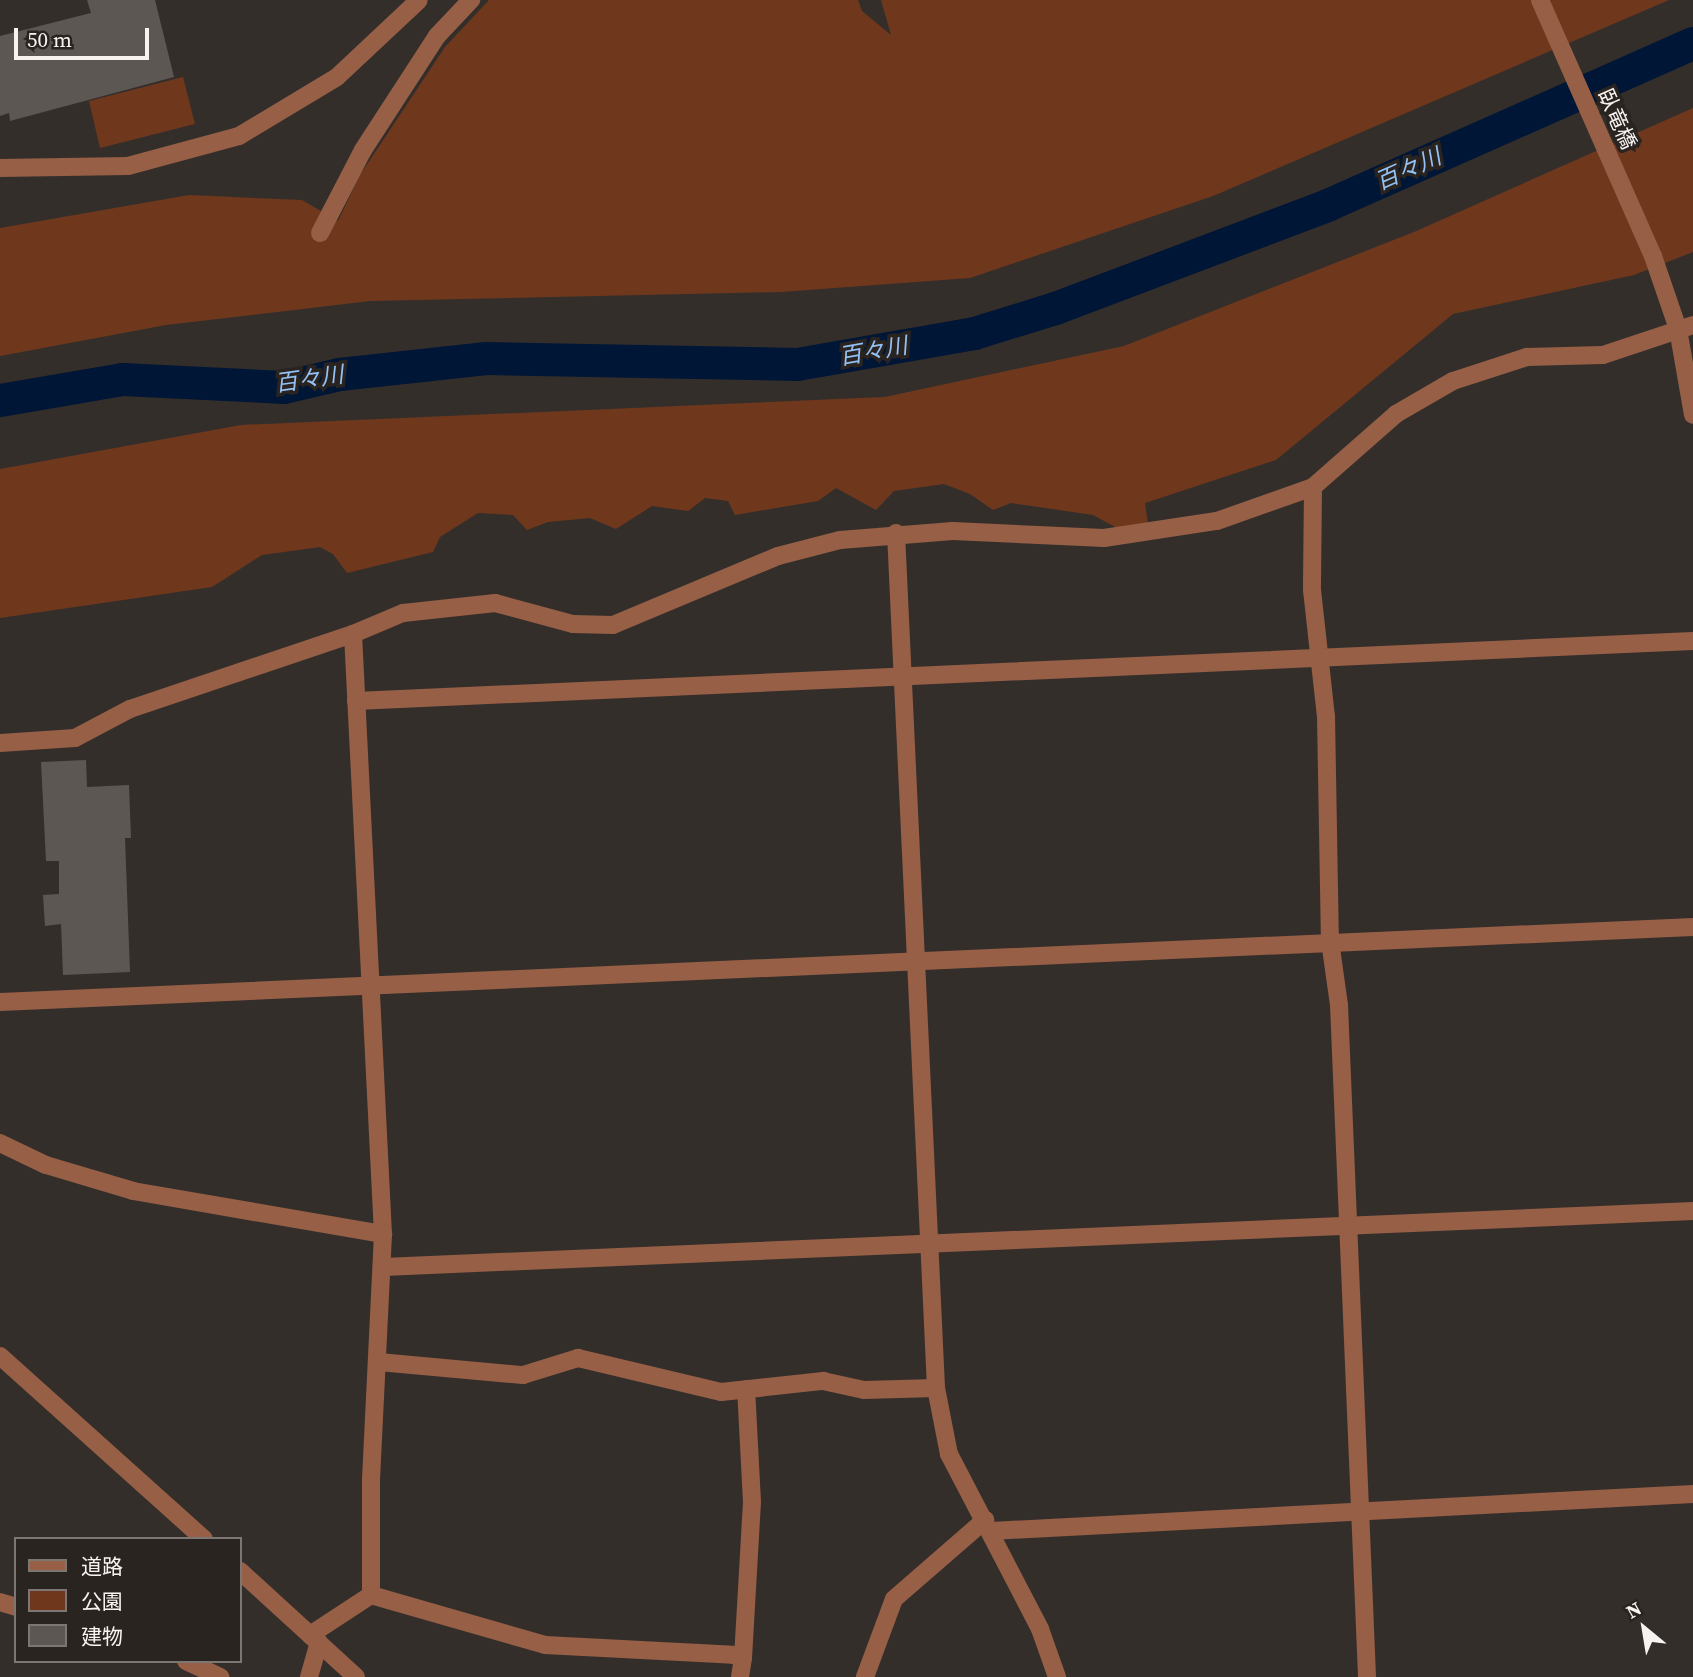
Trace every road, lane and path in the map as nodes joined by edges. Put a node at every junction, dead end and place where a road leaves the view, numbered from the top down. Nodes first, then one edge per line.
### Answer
1 (419, 0) edge
2 (471, 0) edge
3 (1540, 0) edge
4 (0, 168) edge
5 (320, 233) dead end
6 (1686, 327) edge
7 (1693, 415) edge
8 (1312, 487) junction
9 (896, 533) junction
10 (353, 634) junction
11 (1693, 641) edge
12 (1320, 657) junction
13 (903, 678) junction
14 (356, 701) junction
15 (0, 743) edge
16 (1693, 927) edge
17 (1330, 941) junction
18 (918, 960) junction
19 (371, 982) junction
20 (0, 1002) edge
21 (0, 1143) edge
22 (1693, 1210) edge
23 (1349, 1228) junction
24 (383, 1234) junction
25 (929, 1246) junction
26 (384, 1267) junction
27 (0, 1356) edge
28 (379, 1362) junction
29 (936, 1388) junction
30 (746, 1389) junction
31 (1693, 1494) edge
32 (1358, 1512) junction
33 (988, 1526) junction
34 (202, 1537) edge
35 (242, 1572) edge
36 (371, 1595) junction
37 (314, 1638) junction
38 (743, 1657) junction
39 (190, 1663) edge
40 (221, 1677) edge
41 (309, 1677) edge
42 (356, 1677) edge
43 (740, 1677) edge
44 (864, 1677) edge
45 (1057, 1677) edge
46 (1367, 1677) edge

1 - 4 street
2 - 5 street
3 - 6 street, 臥竜橋
6 - 7 street, 臥竜橋
6 - 8 street
8 - 9 street
8 - 12 street
9 - 10 street
9 - 13 street
10 - 14 street
10 - 15 street
11 - 12 street
12 - 13 street
12 - 17 street
13 - 14 street
13 - 18 street
14 - 19 street
16 - 17 street
17 - 18 street
17 - 23 street
18 - 19 street
18 - 25 street
19 - 20 street
19 - 24 street
21 - 24 street
22 - 23 street
23 - 25 street
23 - 32 street
24 - 26 street
25 - 26 street
25 - 29 street
26 - 28 street
27 - 34 street
28 - 30 street
28 - 36 street
29 - 30 street
29 - 33 street
30 - 38 street
31 - 32 street
32 - 33 street
32 - 46 street
33 - 44 street
33 - 45 street
35 - 37 street
36 - 37 street
36 - 38 street
37 - 41 street
37 - 42 street
38 - 43 street
39 - 40 street

